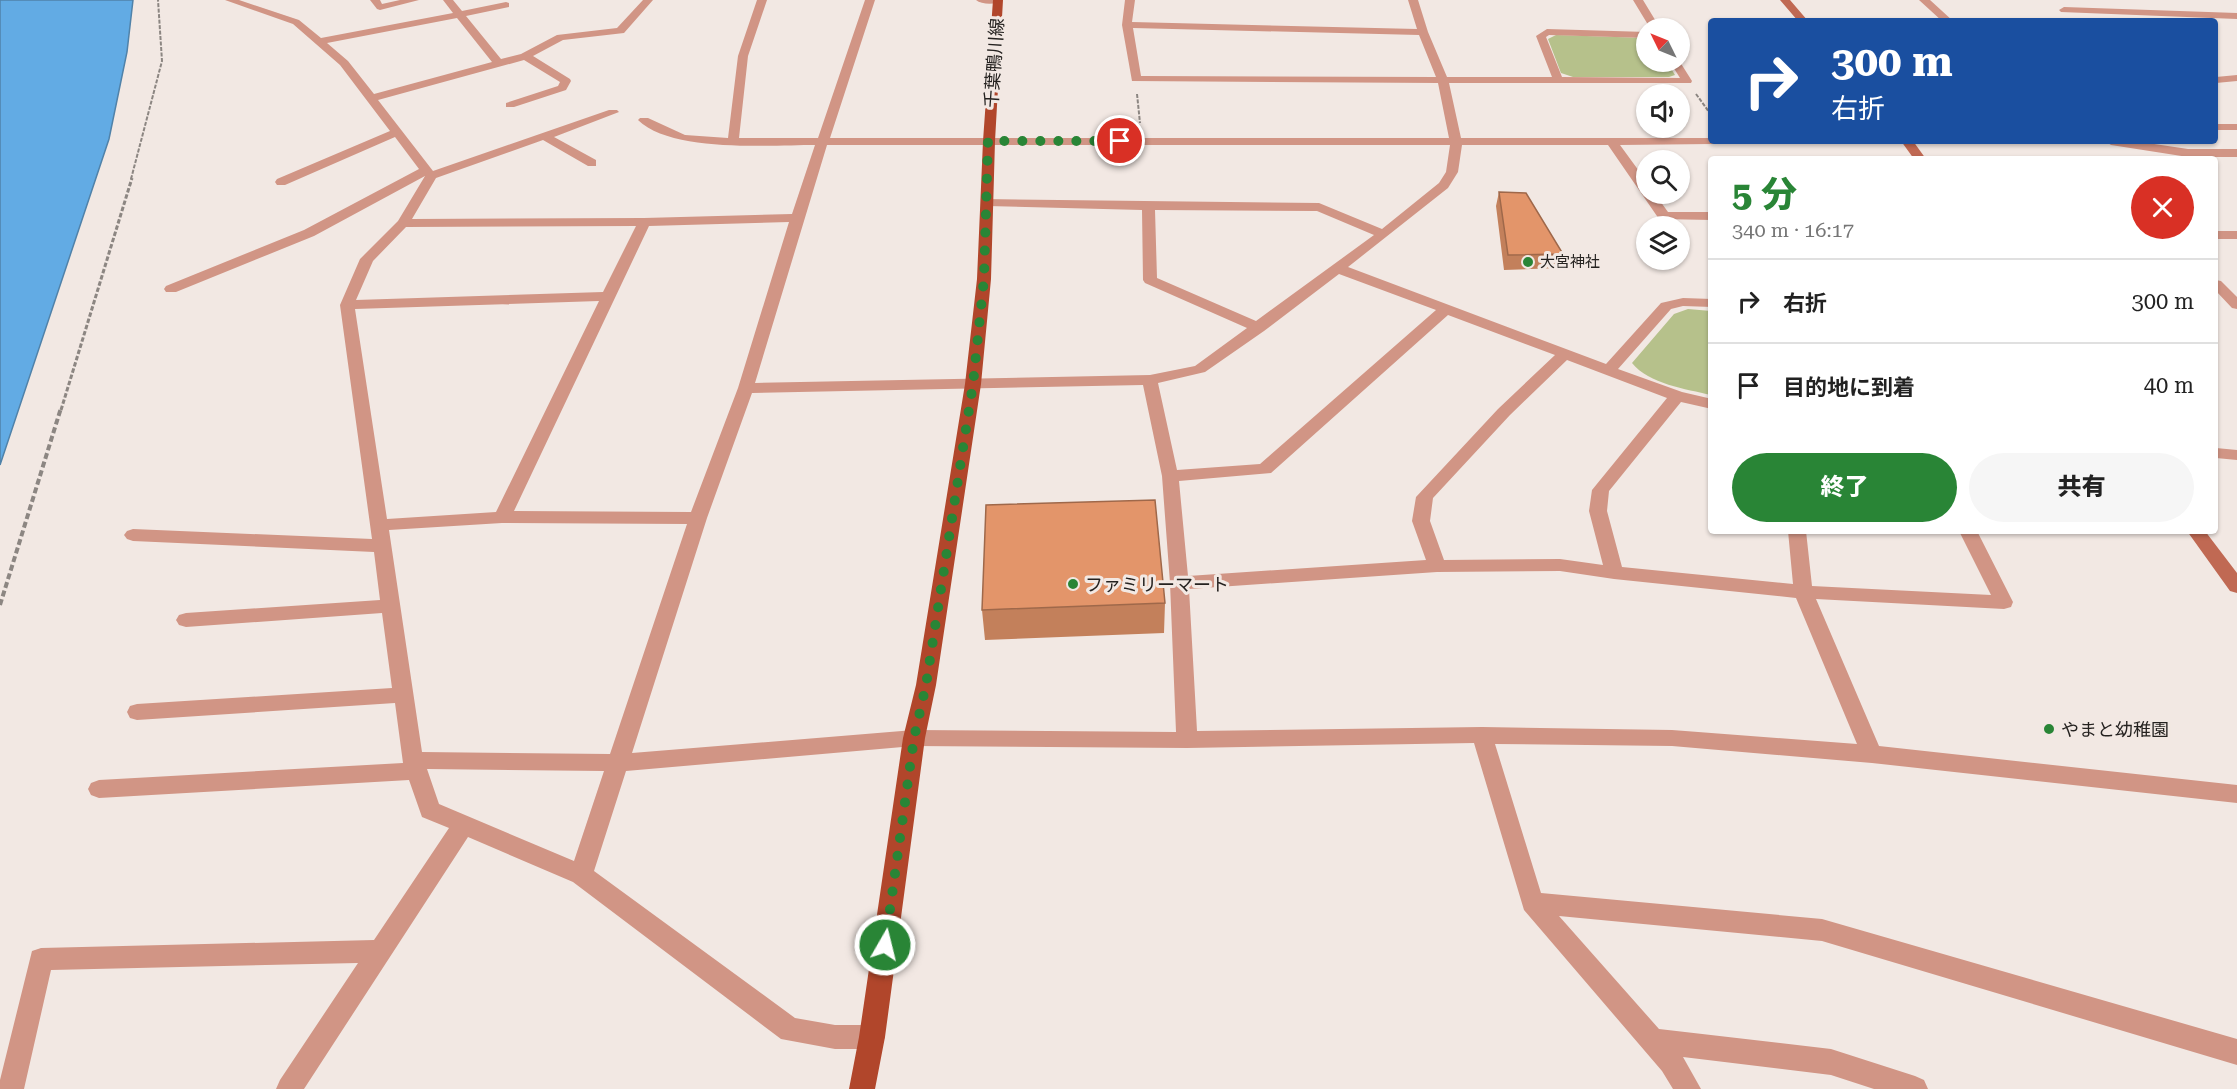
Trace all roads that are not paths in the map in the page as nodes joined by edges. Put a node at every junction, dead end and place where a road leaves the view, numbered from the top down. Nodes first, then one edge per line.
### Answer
1 (230, 0) edge
2 (375, 0) edge
3 (414, 0) edge
4 (448, 0) edge
5 (648, 0) edge
6 (762, 0) edge
7 (870, 0) edge
8 (981, 0) edge
9 (998, 0) edge
10 (1130, 0) edge
11 (1413, 0) edge
12 (1638, 0) edge
13 (1785, 0) edge
14 (1924, 0) edge
15 (506, 5) dead end
16 (461, 14) junction
17 (2237, 16) edge
18 (1649, 18) edge
19 (1800, 18) edge
20 (1945, 18) edge
21 (2074, 18) edge
22 (1127, 25) junction
23 (1423, 32) junction
24 (1636, 35) edge
25 (319, 42) junction
26 (525, 56) junction
27 (499, 64) junction
28 (1681, 72) edge
29 (1443, 80) junction
30 (1558, 80) junction
31 (372, 98) junction
32 (510, 105) dead end
33 (613, 112) dead end
34 (644, 120) dead end
35 (2218, 126) edge
36 (2237, 127) edge
37 (398, 132) junction
38 (544, 136) junction
39 (988, 141) junction
40 (1708, 141) edge
41 (733, 142) junction
42 (822, 142) junction
43 (1456, 142) junction
44 (1612, 142) junction
45 (2137, 144) edge
46 (2237, 153) edge
47 (592, 163) dead end
48 (429, 173) junction
49 (1636, 175) edge
50 (282, 182) dead end
51 (987, 202) junction
52 (1656, 204) edge
53 (1148, 207) junction
54 (1708, 216) edge
55 (796, 218) junction
56 (644, 222) junction
57 (403, 223) junction
58 (1384, 234) junction
59 (2218, 235) edge
60 (2237, 235) edge
61 (1336, 268) junction
62 (2218, 286) edge
63 (171, 289) dead end
64 (608, 296) junction
65 (1708, 303) edge
66 (347, 305) junction
67 (2237, 305) edge
68 (1446, 309) junction
69 (1259, 328) junction
70 (1564, 355) junction
71 (1608, 371) junction
72 (1150, 380) junction
73 (973, 384) junction
74 (746, 388) junction
75 (1677, 396) junction
76 (1708, 403) edge
77 (2218, 453) edge
78 (2237, 455) edge
79 (1170, 476) junction
80 (502, 517) junction
81 (698, 518) junction
82 (379, 525) junction
83 (1797, 534) edge
84 (1970, 534) edge
85 (2198, 534) edge
86 (133, 535) dead end
87 (381, 546) junction
88 (1437, 566) junction
89 (1614, 573) junction
90 (1179, 582) junction
91 (2237, 586) edge
92 (1803, 592) junction
93 (390, 606) junction
94 (186, 620) dead end
95 (404, 695) junction
96 (137, 712) dead end
97 (1482, 735) junction
98 (914, 738) junction
99 (1187, 740) junction
100 (1872, 754) junction
101 (617, 763) junction
102 (415, 766) junction
103 (99, 789) dead end
104 (2237, 794) edge
105 (464, 824) junction
106 (581, 875) junction
107 (1532, 903) junction
108 (380, 951) junction
109 (872, 1037) junction
110 (1653, 1041) junction
111 (2237, 1052) edge
112 (11, 1089) edge
113 (289, 1089) edge
114 (862, 1089) edge
115 (1688, 1089) edge
116 (1915, 1089) edge

1 - 25 street
2 - 3 street
4 - 16 street
5 - 26 street
6 - 41 street
7 - 42 street
8 - 9 street
9 - 39 main road, 千葉鴨川線
10 - 22 street
11 - 23 street
12 - 18 street
13 - 19 street
14 - 20 street
15 - 16 street
16 - 25 street
16 - 27 street
17 - 21 street
22 - 23 street
22 - 29 street
23 - 29 street
24 - 30 street
25 - 31 street
26 - 27 street
26 - 32 street
27 - 31 street
28 - 30 street
29 - 30 street
29 - 43 street
31 - 37 street
33 - 38 street
34 - 41 street
35 - 36 street
37 - 48 street
37 - 50 street
38 - 47 street
38 - 48 street
39 - 42 street
39 - 43 street
39 - 51 main road, 千葉鴨川線
40 - 44 street
41 - 42 street
42 - 55 street
43 - 44 street
43 - 58 street
44 - 49 street
45 - 46 street
48 - 57 street
48 - 63 street
51 - 53 street
51 - 73 main road, 千葉鴨川線
52 - 54 street
53 - 58 street
53 - 69 street
55 - 56 street
55 - 74 street
56 - 57 street
56 - 64 street
57 - 66 street
58 - 61 street
59 - 60 street
61 - 68 street
61 - 69 street
62 - 67 street
64 - 66 street
64 - 80 street
65 - 71 street
66 - 82 street
68 - 70 street
68 - 79 street
69 - 72 street
70 - 71 street
70 - 88 street
71 - 75 street
72 - 73 street
72 - 79 street
73 - 74 street
73 - 98 main road, 千葉鴨川線
74 - 81 street
75 - 76 street
75 - 89 street
77 - 78 street
79 - 90 street
80 - 81 street
80 - 82 street
81 - 101 street
82 - 87 street
83 - 92 street
84 - 92 street
85 - 91 street
86 - 87 street
87 - 93 street
88 - 89 street
88 - 90 street
89 - 92 street
90 - 99 street
92 - 100 street
93 - 94 street
93 - 95 street
95 - 96 street
95 - 102 street
97 - 99 street
97 - 100 street
97 - 107 street
98 - 99 street
98 - 101 street
98 - 109 main road, 千葉鴨川線
100 - 104 street
101 - 102 street
101 - 106 street
102 - 103 street
102 - 105 street
105 - 106 street
105 - 108 street
106 - 109 street
107 - 110 street
107 - 111 street
108 - 112 street
108 - 113 street
109 - 114 main road, 千葉鴨川線
110 - 115 street
110 - 116 street

